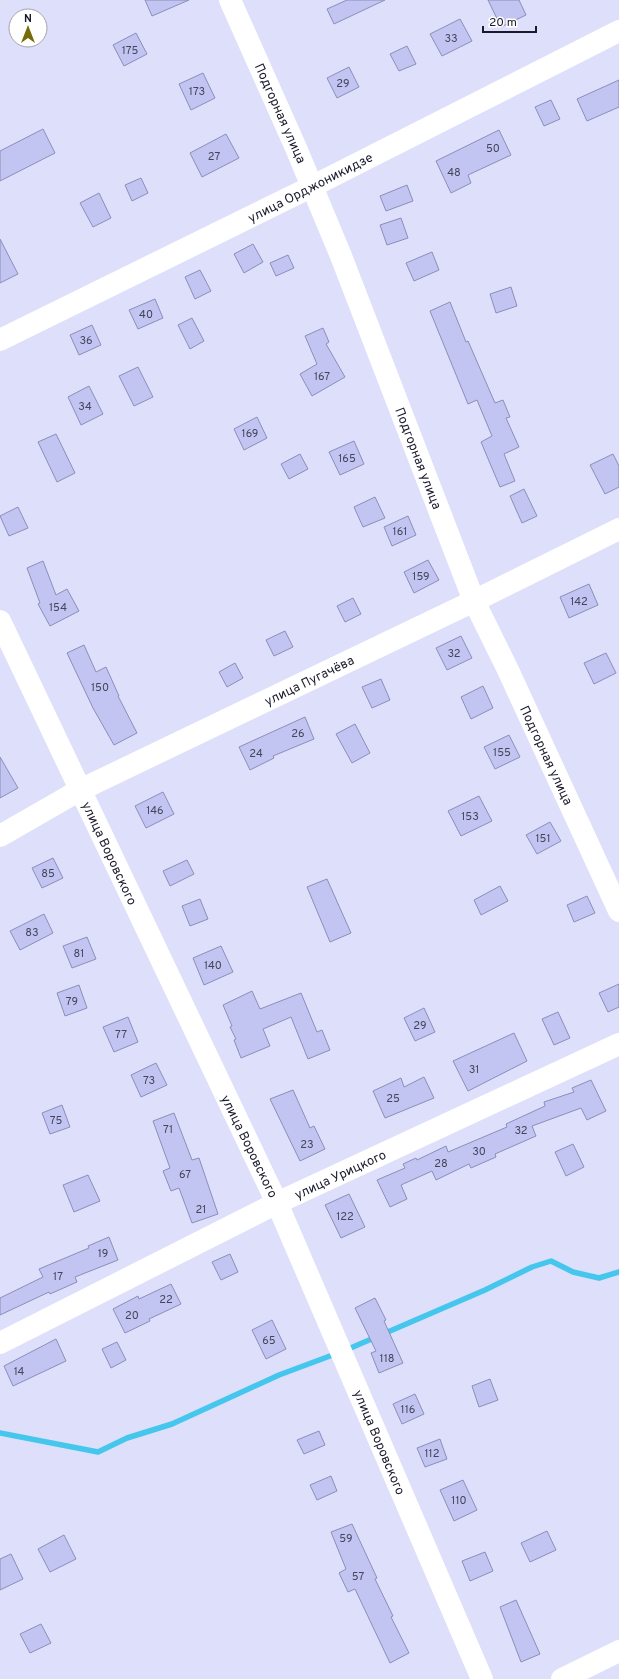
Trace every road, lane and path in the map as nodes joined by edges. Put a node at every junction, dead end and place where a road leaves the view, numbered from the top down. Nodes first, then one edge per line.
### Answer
1 (230, 0) edge
2 (619, 31) edge
3 (313, 186) junction
4 (0, 340) edge
5 (619, 529) edge
6 (474, 601) junction
7 (0, 621) edge
8 (80, 790) junction
9 (0, 836) edge
10 (619, 911) edge
11 (619, 1044) edge
12 (277, 1203) junction
13 (0, 1343) edge
14 (619, 1651) edge
15 (482, 1679) edge
16 (562, 1679) edge

1 - 3 street, Подгорная улица
2 - 3 street, улица Орджоникидзе
3 - 4 street, улица Орджоникидзе
3 - 6 street, Подгорная улица
5 - 6 street, улица Пугачёва
6 - 8 street, улица Пугачёва
6 - 10 street, Подгорная улица
7 - 8 street, улица Воровского
8 - 9 street, улица Пугачёва
8 - 12 street, улица Воровского
11 - 12 street, улица Урицкого
12 - 13 street, улица Урицкого
12 - 15 street, улица Воровского
14 - 16 street

